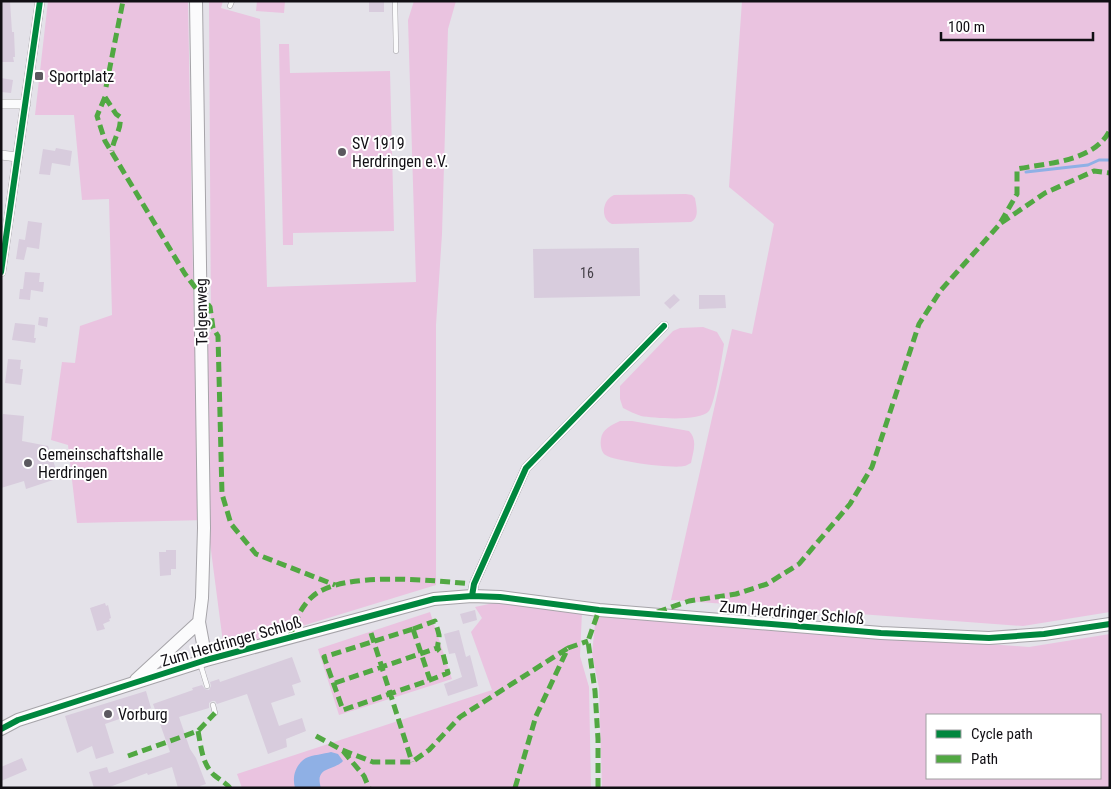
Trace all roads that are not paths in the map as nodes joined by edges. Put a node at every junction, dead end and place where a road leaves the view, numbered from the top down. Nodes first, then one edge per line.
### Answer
1 (40, 1) edge
2 (196, 1) edge
3 (395, 1) edge
4 (396, 51) dead end
5 (1, 104) edge
6 (26, 104) junction
7 (1, 155) edge
8 (17, 157) junction
9 (1, 272) edge
10 (664, 326) dead end
11 (472, 596) junction
12 (199, 622) junction
13 (1110, 624) edge
14 (202, 661) junction
15 (132, 684) junction
16 (207, 686) dead end
17 (213, 706) dead end
18 (216, 713) dead end
19 (1, 728) edge

1 - 6 street
2 - 12 street, Telgenweg
3 - 4 lane
5 - 6 street
6 - 8 street
7 - 8 street
8 - 9 street
10 - 11 street
11 - 13 street, Zum Herdringer Schloß
11 - 14 street, Zum Herdringer Schloß
12 - 14 street, Telgenweg
12 - 15 street
14 - 15 street, Zum Herdringer Schloß
14 - 16 lane
15 - 19 street, Zum Herdringer Schloß
17 - 18 lane

